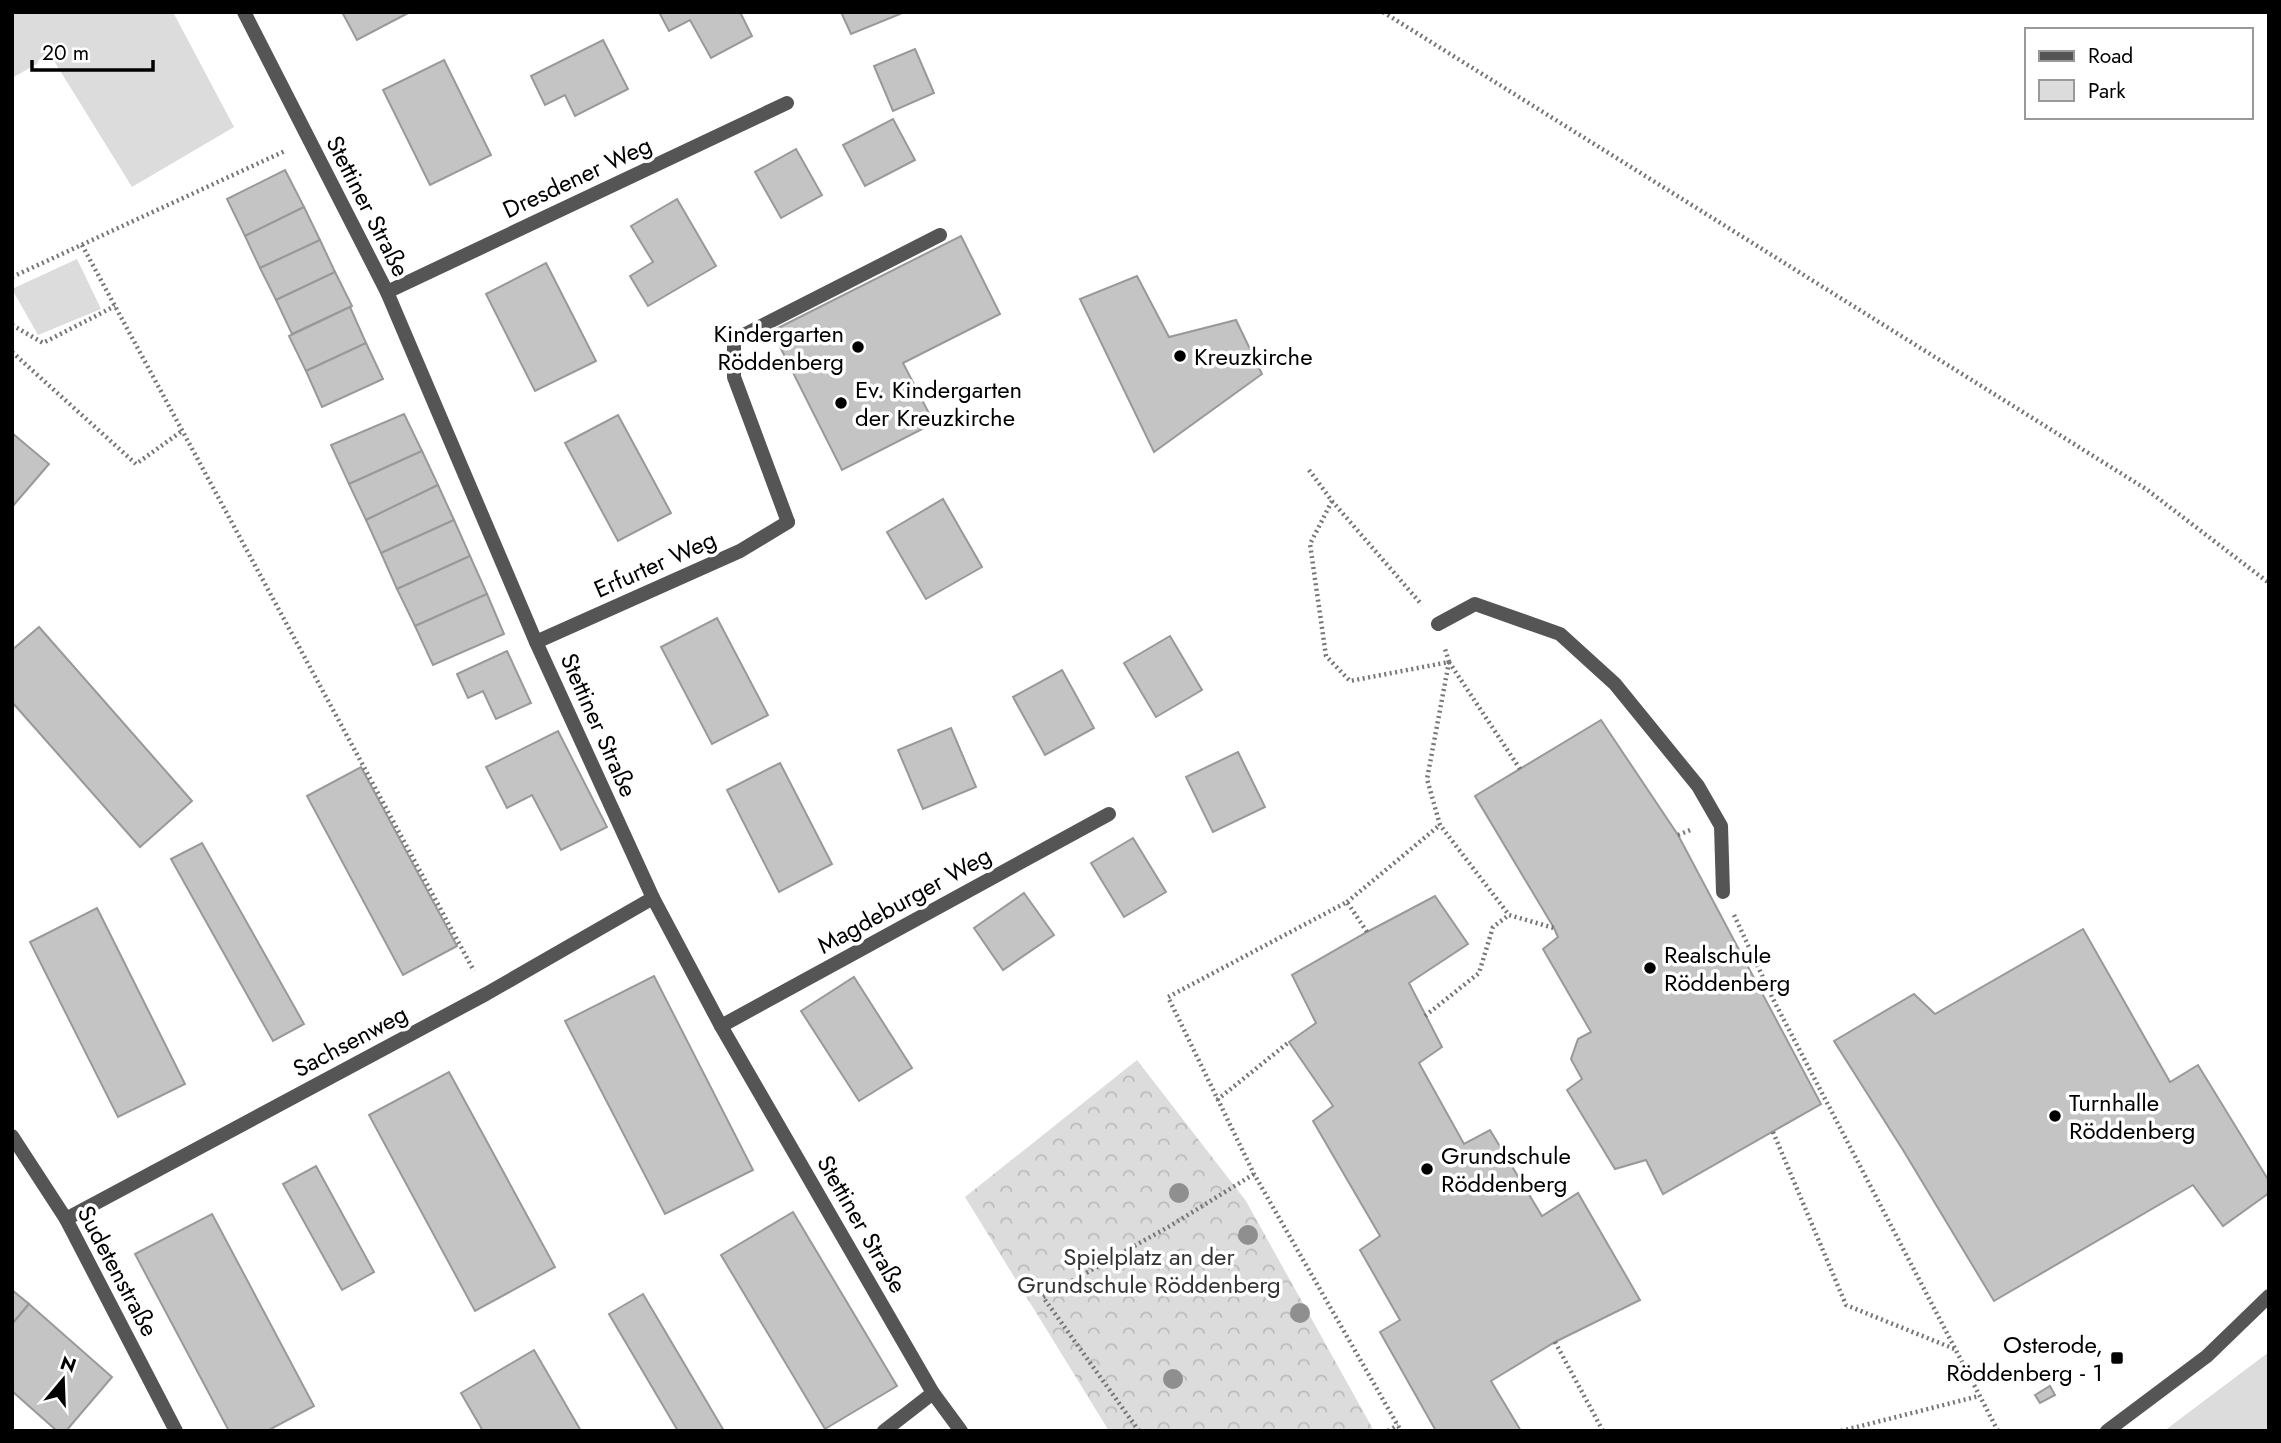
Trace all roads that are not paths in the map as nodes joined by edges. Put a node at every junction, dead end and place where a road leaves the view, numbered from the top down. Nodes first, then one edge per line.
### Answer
1 (244, 12) edge
2 (787, 103) dead end
3 (940, 235) dead end
4 (387, 292) junction
5 (1438, 624) road end
6 (537, 642) junction
7 (1109, 814) dead end
8 (1723, 892) road end
9 (653, 898) junction
10 (721, 1026) junction
11 (12, 1136) edge
12 (66, 1219) junction
13 (2269, 1296) edge
14 (933, 1393) junction
15 (176, 1431) edge
16 (884, 1431) edge
17 (961, 1431) edge
18 (2107, 1431) edge

1 - 4 street, Stettiner Straße
2 - 4 street, Dresdener Weg
3 - 6 street, Erfurter Weg
4 - 6 street, Stettiner Straße
5 - 8 street
6 - 9 street, Stettiner Straße
7 - 10 street, Magdeburger Weg
9 - 10 street, Stettiner Straße
9 - 12 street, Sachsenweg
10 - 14 street, Stettiner Straße
11 - 12 street, Sudetenstraße
12 - 15 street, Sudetenstraße
13 - 18 street
14 - 16 street
14 - 17 street, Stettiner Straße

